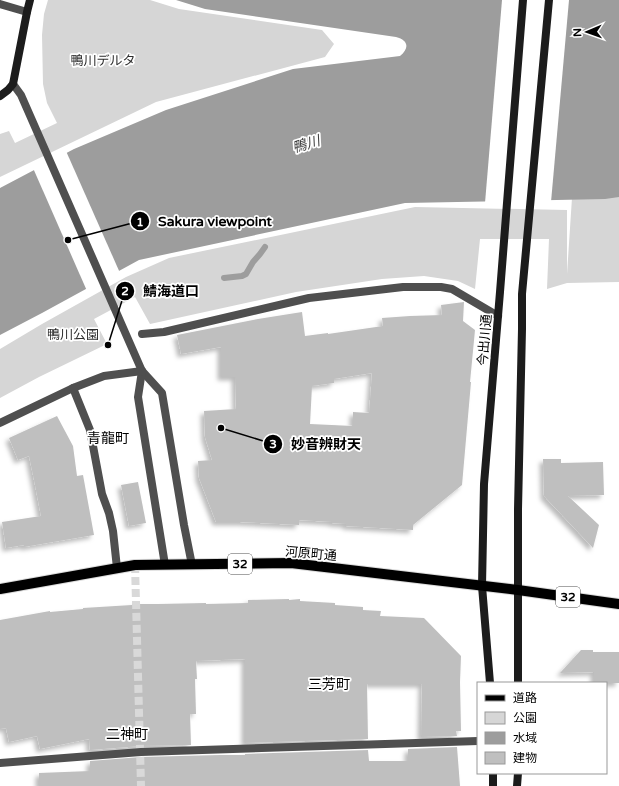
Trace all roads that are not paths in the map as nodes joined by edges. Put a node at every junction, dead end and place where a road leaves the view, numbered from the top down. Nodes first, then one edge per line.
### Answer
1 (30, 0) edge
2 (523, 0) edge
3 (549, 0) edge
4 (0, 4) edge
5 (27, 12) junction
6 (13, 84) junction
7 (0, 96) edge
8 (498, 316) junction
9 (142, 334) dead end
10 (142, 371) junction
11 (73, 388) junction
12 (0, 423) edge
13 (165, 565) junction
14 (192, 565) junction
15 (117, 568) junction
16 (482, 586) junction
17 (0, 589) edge
18 (518, 590) junction
19 (619, 604) edge
20 (490, 682) edge
21 (518, 682) edge
22 (477, 741) edge
23 (0, 762) edge
24 (493, 774) edge
25 (518, 774) edge
26 (493, 786) edge
27 (518, 786) edge

1 - 5 main road
2 - 8 main road, 今出川通
3 - 18 main road
4 - 5 street
5 - 6 main road
6 - 7 main road
6 - 10 street
8 - 9 street
8 - 16 main road, 今出川通
10 - 11 street
10 - 13 street
10 - 14 street
11 - 12 street
11 - 15 street
13 - 14 main road, 河原町通 / 32
13 - 15 main road, 河原町通 / 32
14 - 16 main road, 河原町通 / 32
15 - 17 main road, 河原町通 / 32
16 - 18 main road, 河原町通 / 32
16 - 20 main road, 今出川通
18 - 19 main road, 河原町通 / 32
18 - 21 main road
22 - 23 street
24 - 26 main road
25 - 27 main road

